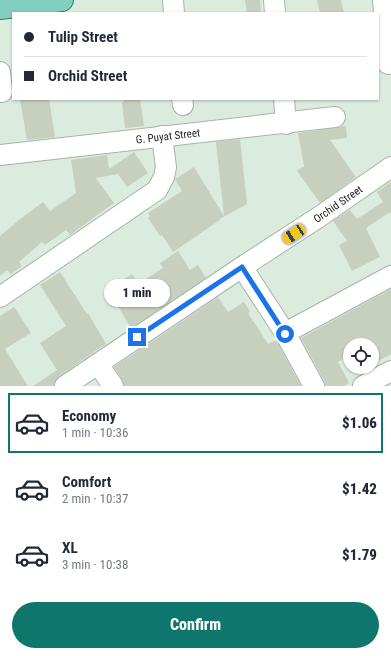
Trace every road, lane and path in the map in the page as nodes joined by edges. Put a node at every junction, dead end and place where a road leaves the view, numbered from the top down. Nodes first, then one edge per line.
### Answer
1 (62, 0) edge
2 (173, 0) edge
3 (274, 0) edge
4 (383, 0) edge
5 (0, 8) edge
6 (174, 12) edge
7 (275, 12) edge
8 (388, 64) dead end
9 (0, 72) edge
10 (2, 92) dead end
11 (284, 100) edge
12 (335, 118) dead end
13 (286, 124) junction
14 (162, 136) junction
15 (0, 155) edge
16 (391, 167) edge
17 (242, 267) junction
18 (391, 276) edge
19 (0, 298) edge
20 (285, 334) junction
21 (98, 364) junction
22 (391, 371) edge
23 (65, 386) edge
24 (113, 386) edge
25 (314, 386) edge
26 (363, 386) edge

1 - 5 main road
2 - 6 street
3 - 7 street
4 - 8 street
9 - 10 street
11 - 13 street
12 - 13 street, G. Puyat Street
13 - 14 street, G. Puyat Street
14 - 15 street, G. Puyat Street
14 - 19 street
16 - 17 street, Orchid Street
17 - 20 street
17 - 21 street, Orchid Street
18 - 20 street
20 - 25 street
21 - 23 street, Orchid Street
21 - 24 street
22 - 26 street

